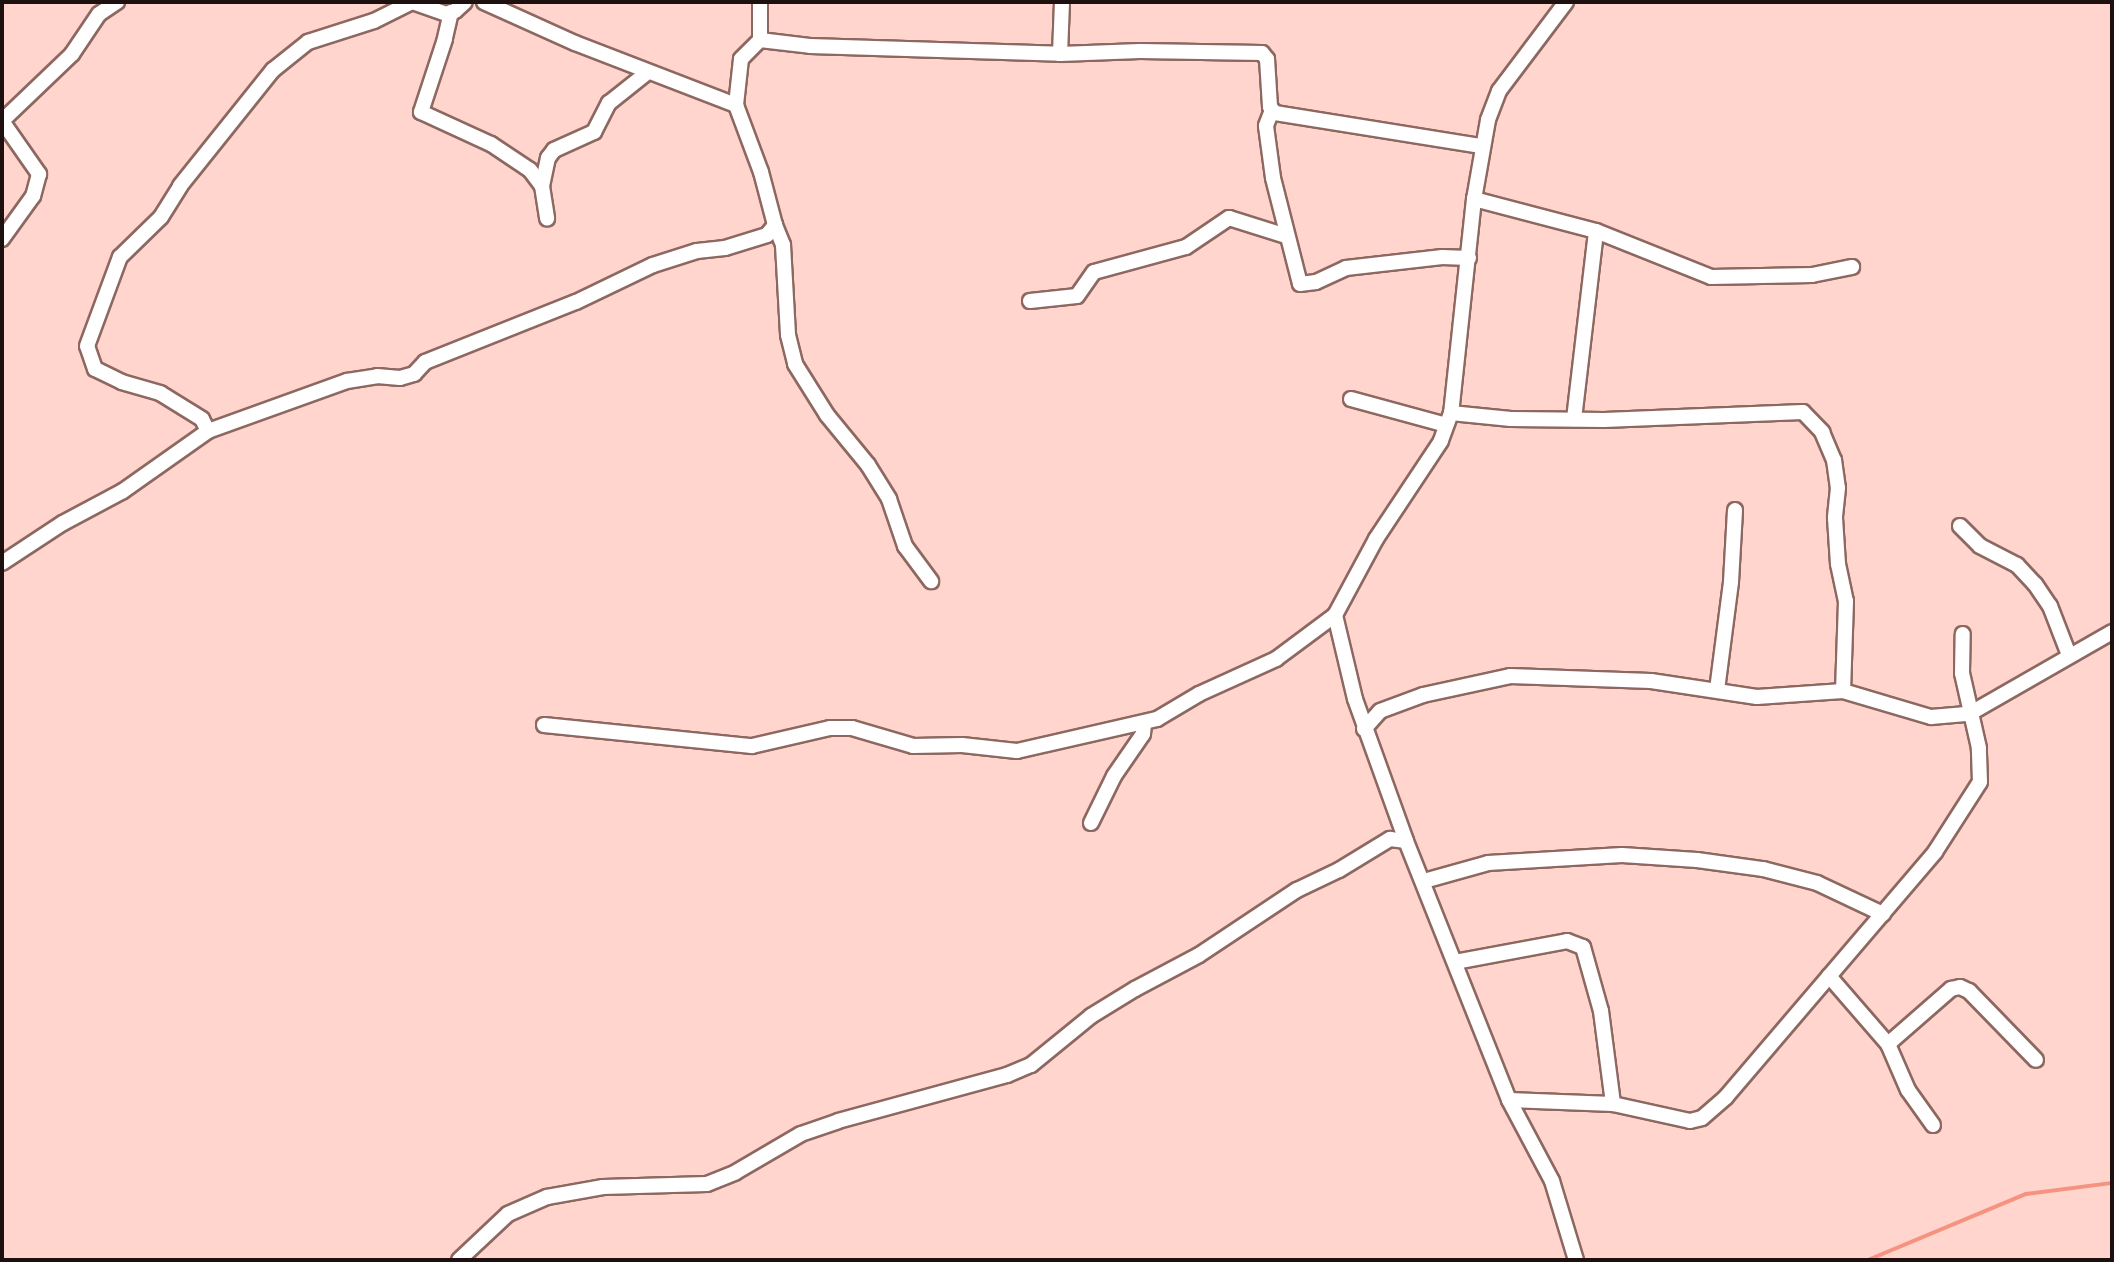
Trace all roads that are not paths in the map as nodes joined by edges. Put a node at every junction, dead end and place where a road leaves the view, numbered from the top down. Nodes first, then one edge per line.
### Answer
1 (117, 2) edge
2 (412, 2) edge
3 (465, 2) edge
4 (484, 2) edge
5 (761, 2) edge
6 (1062, 2) edge
7 (1566, 2) edge
8 (450, 12) junction
9 (760, 40) junction
10 (1060, 54) junction
11 (648, 72) junction
12 (736, 105) junction
13 (1272, 110) junction
14 (2, 121) edge
15 (1481, 146) junction
16 (542, 186) junction
17 (1474, 199) junction
18 (547, 219) dead end
19 (775, 225) junction
20 (1596, 231) junction
21 (1286, 236) junction
22 (2, 239) edge
23 (1468, 258) junction
24 (1852, 267) dead end
25 (1030, 301) dead end
26 (1351, 399) dead end
27 (1449, 419) junction
28 (1574, 419) junction
29 (208, 431) junction
30 (1735, 510) dead end
31 (1961, 526) dead end
32 (2, 563) edge
33 (931, 581) dead end
34 (1335, 615) junction
35 (2112, 632) edge
36 (1963, 634) dead end
37 (2069, 655) junction
38 (1717, 690) junction
39 (1843, 691) junction
40 (1355, 699) junction
41 (1380, 711) junction
42 (1969, 714) junction
43 (1144, 724) junction
44 (544, 725) dead end
45 (1364, 729) junction
46 (1396, 814) junction
47 (1091, 823) dead end
48 (1390, 839) junction
49 (1406, 841) junction
50 (1424, 881) junction
51 (1883, 914) junction
52 (1455, 962) junction
53 (1829, 976) junction
54 (1888, 1044) junction
55 (2036, 1060) dead end
56 (1509, 1100) junction
57 (1614, 1104) junction
58 (1933, 1125) dead end
59 (459, 1260) edge
60 (1576, 1260) edge

1 - 14 street
2 - 8 street
2 - 29 street
3 - 8 street
4 - 11 street
5 - 9 street
6 - 10 street
7 - 15 street
8 - 16 street
9 - 10 street
9 - 12 street
10 - 13 street
11 - 12 street
11 - 16 street
12 - 19 street
13 - 15 street
13 - 21 street
14 - 22 street
15 - 17 street
16 - 18 street
17 - 20 street
17 - 23 street
19 - 29 street
19 - 33 street
20 - 24 street
20 - 28 street
21 - 23 street
21 - 25 street
23 - 27 street
26 - 27 street
27 - 28 street
27 - 34 street
28 - 39 street
29 - 32 street
30 - 38 street
31 - 37 street
34 - 40 street
34 - 43 street
35 - 37 street
36 - 42 street
37 - 42 street
38 - 39 street
38 - 41 street
39 - 42 street
40 - 41 street
40 - 45 street
41 - 45 street
42 - 51 street
43 - 44 street
43 - 47 street
45 - 46 street
46 - 48 street
46 - 49 street
48 - 49 street
48 - 59 street
49 - 50 street
50 - 51 street
50 - 52 street
51 - 53 street
52 - 56 street
52 - 57 street
53 - 54 street
53 - 57 street
54 - 55 street
54 - 58 street
56 - 57 street
56 - 60 street

